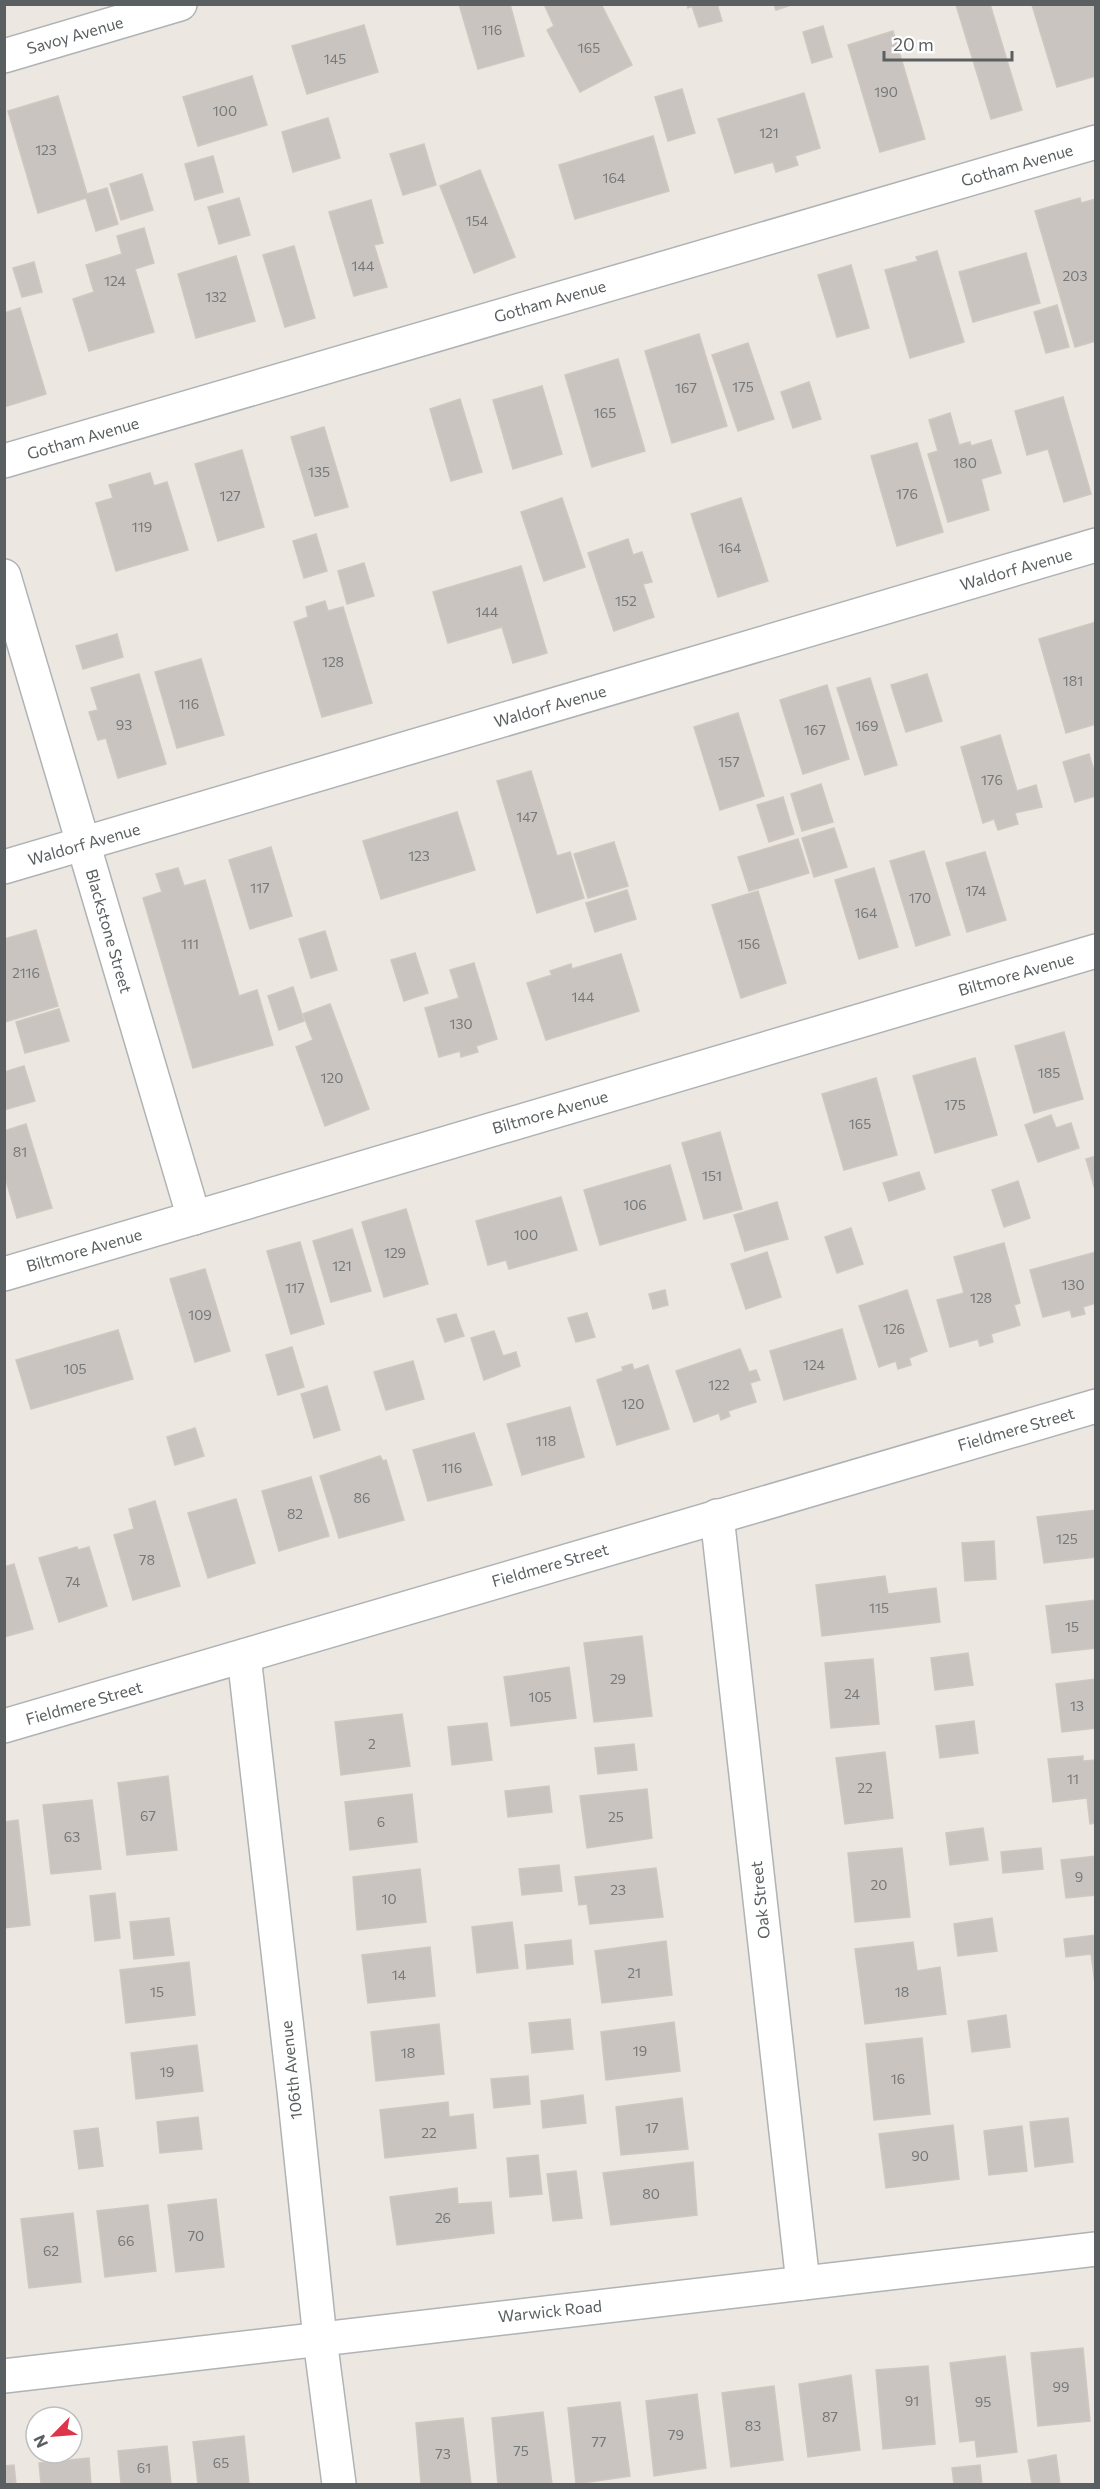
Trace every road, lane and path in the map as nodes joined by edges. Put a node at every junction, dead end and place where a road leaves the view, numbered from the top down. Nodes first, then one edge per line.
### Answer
1 (180, 4) edge
2 (4, 56) edge
3 (1095, 142) edge
4 (4, 461) edge
5 (1095, 545) edge
6 (4, 576) edge
7 (84, 844) junction
8 (4, 867) edge
9 (1095, 951) edge
10 (194, 1218) junction
11 (4, 1274) edge
12 (1095, 1406) edge
13 (717, 1516) junction
14 (244, 1656) junction
15 (4, 1726) edge
16 (1095, 2249) edge
17 (803, 2283) junction
18 (320, 2339) junction
19 (4, 2376) edge
20 (339, 2484) edge

1 - 2 street, Savoy Avenue
3 - 4 street, Gotham Avenue
5 - 7 street, Waldorf Avenue
6 - 7 street, Blackstone Street
7 - 8 street, Waldorf Avenue
7 - 10 street, Blackstone Street
9 - 10 street, Biltmore Avenue
10 - 11 street, Biltmore Avenue
12 - 13 street, Fieldmere Street
13 - 14 street, Fieldmere Street
13 - 17 street, Oak Street
14 - 15 street, Fieldmere Street
14 - 18 street, 106th Avenue
16 - 17 street, Warwick Road
17 - 18 street, Warwick Road
18 - 19 street, Warwick Road
18 - 20 street, 106th Avenue

